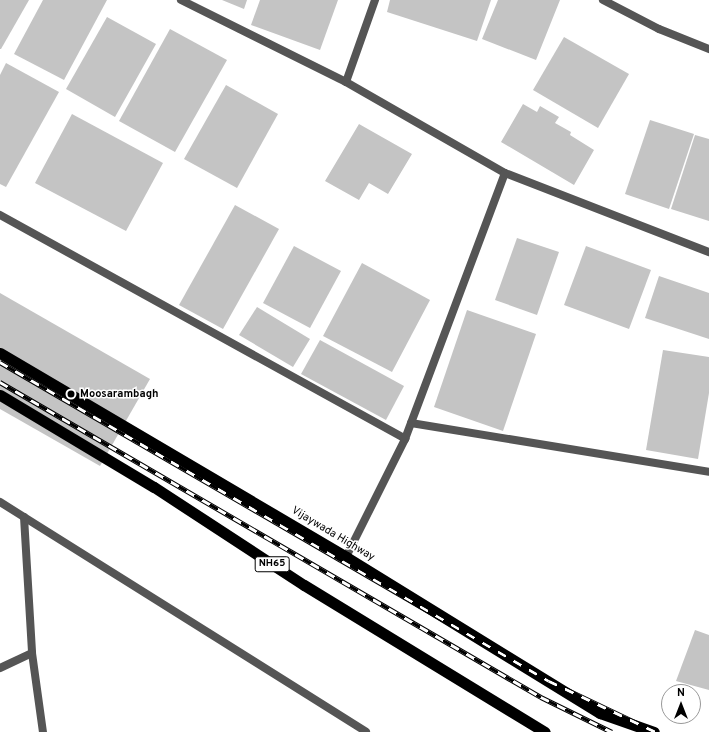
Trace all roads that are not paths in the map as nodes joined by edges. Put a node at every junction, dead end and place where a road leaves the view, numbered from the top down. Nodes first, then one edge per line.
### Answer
1 (181, 0) edge
2 (375, 0) edge
3 (603, 0) edge
4 (709, 49) edge
5 (346, 82) junction
6 (505, 173) junction
7 (0, 215) edge
8 (709, 252) edge
9 (0, 353) edge
10 (0, 395) edge
11 (411, 423) junction
12 (405, 439) junction
13 (709, 472) edge
14 (0, 502) edge
15 (24, 517) junction
16 (346, 557) junction
17 (32, 653) junction
18 (0, 668) edge
19 (43, 732) edge
20 (366, 732) edge
21 (545, 732) edge
22 (654, 732) edge

1 - 5 street
2 - 5 street
3 - 4 street
5 - 6 street
6 - 8 street
6 - 11 street
7 - 12 street
9 - 16 highway, Vijaywada Highway
10 - 21 highway, NH65
11 - 12 street
11 - 13 street
12 - 16 street
14 - 15 street
15 - 17 street
15 - 20 street
16 - 22 highway, Vijaywada Highway
17 - 18 street
17 - 19 street

